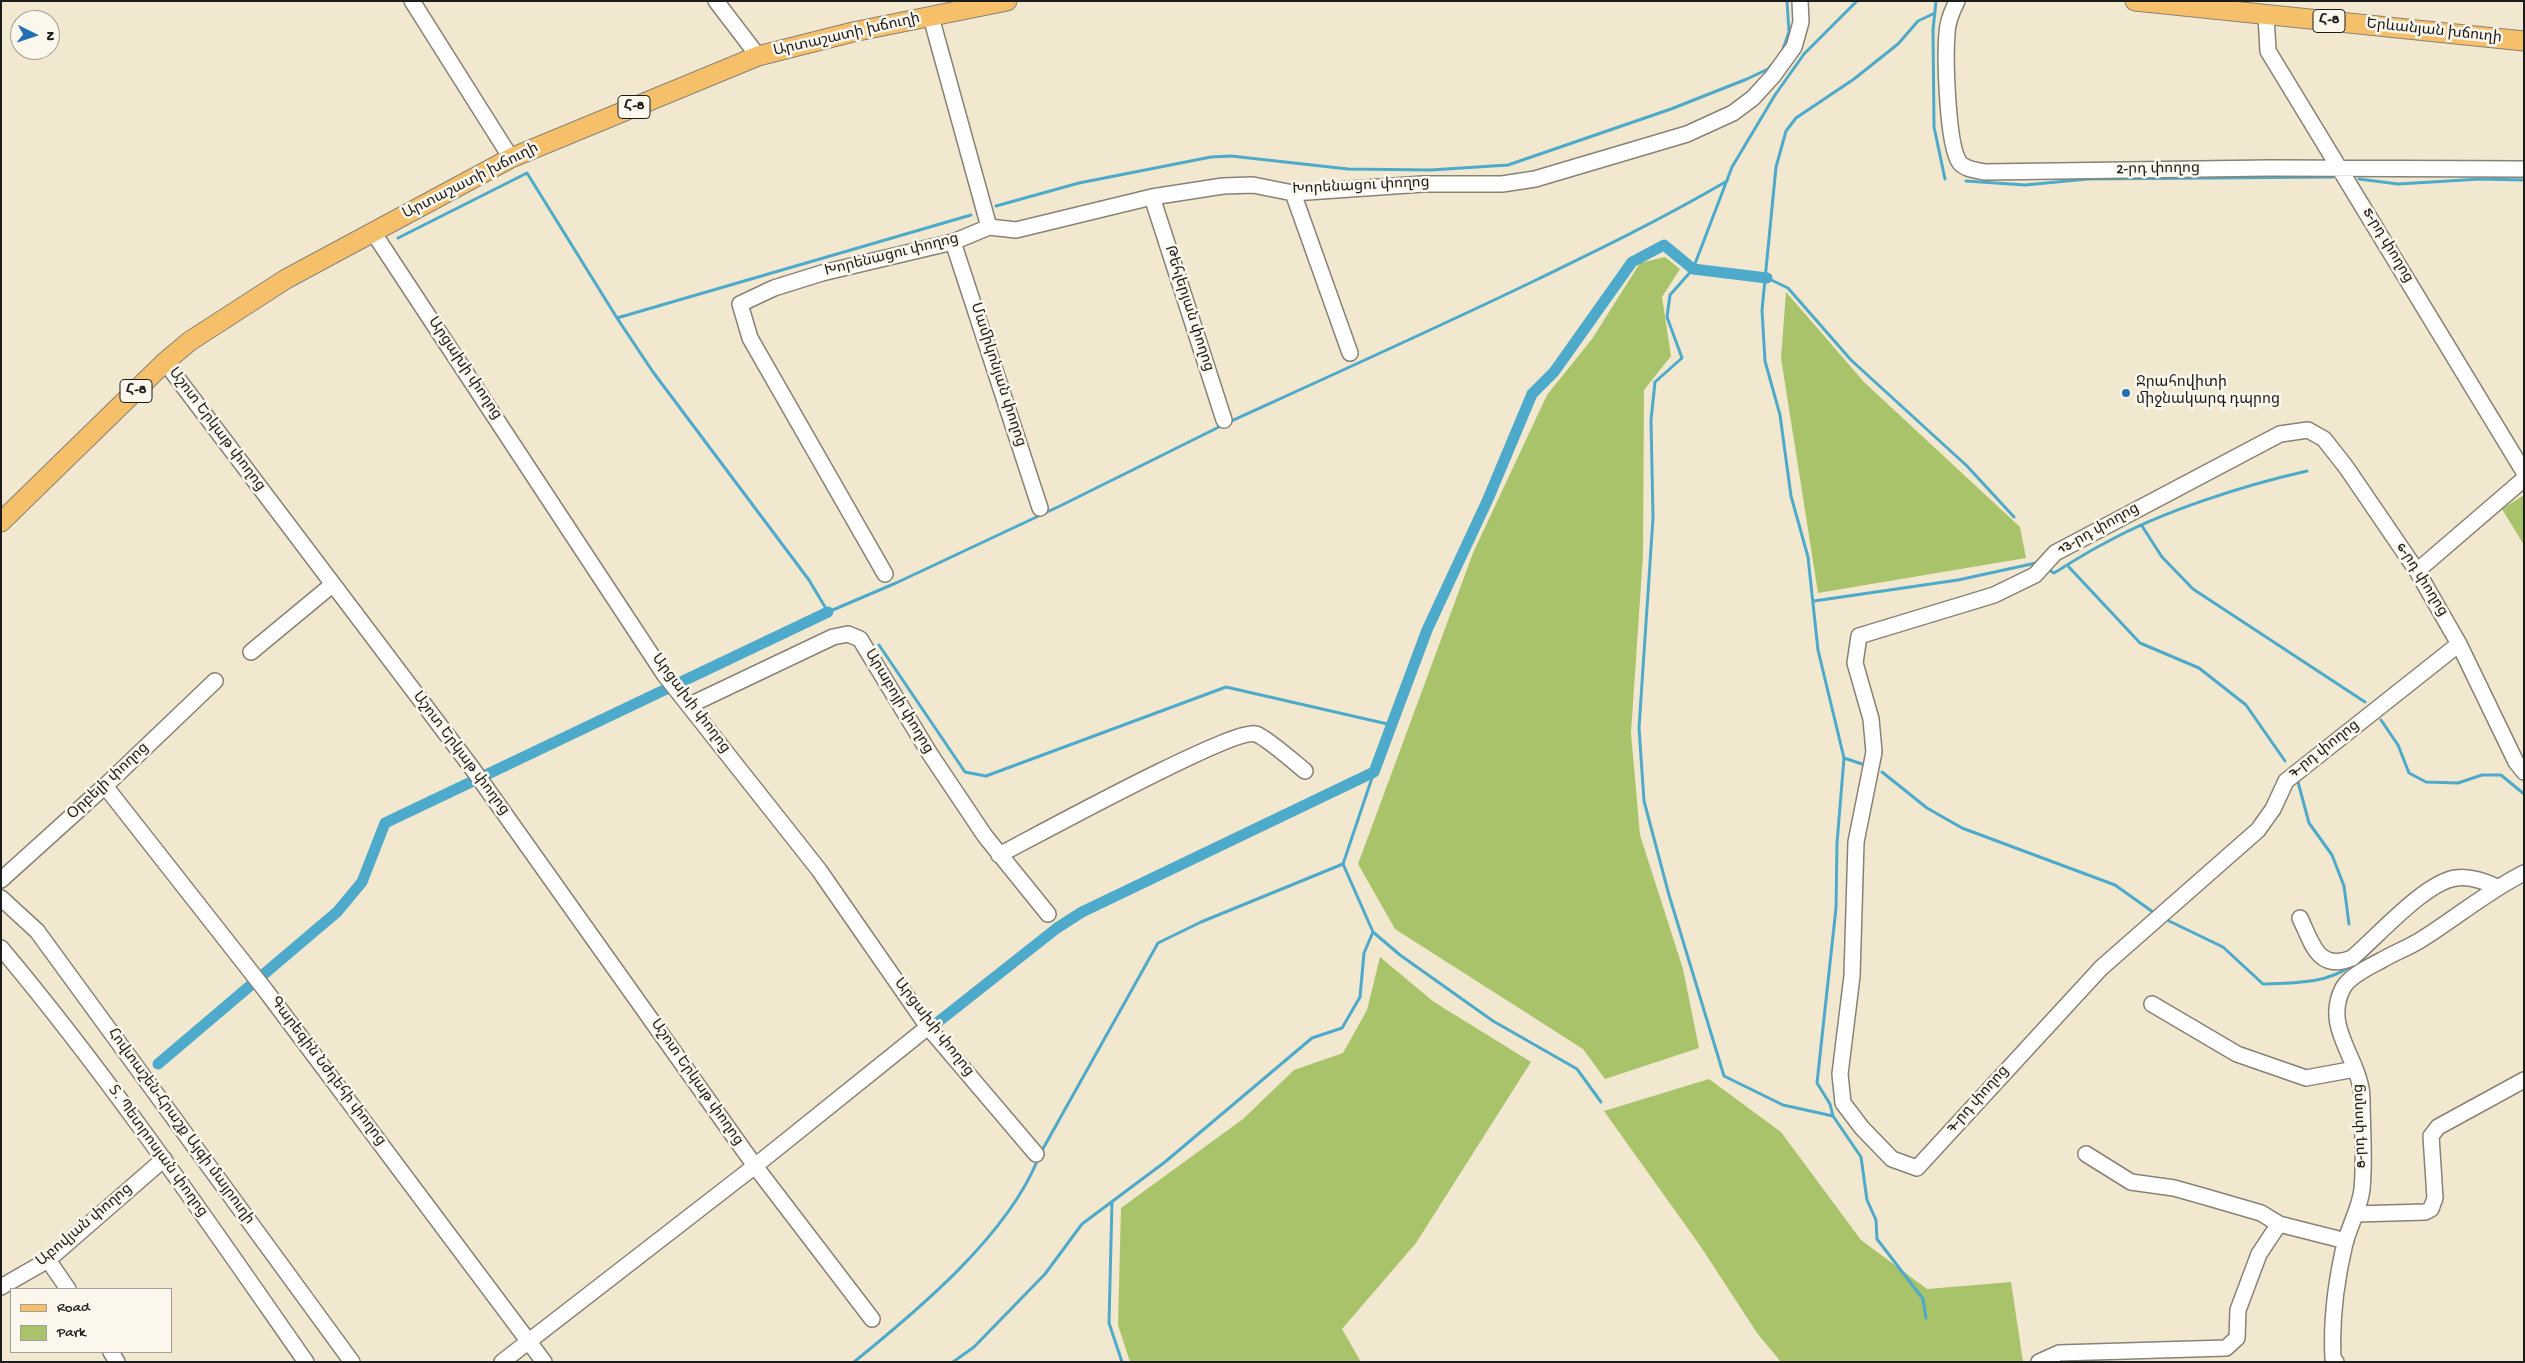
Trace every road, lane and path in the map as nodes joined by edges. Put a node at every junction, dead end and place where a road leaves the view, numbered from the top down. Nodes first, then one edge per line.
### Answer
1 (412, 1) edge
2 (716, 1) edge
3 (1800, 1) edge
4 (1957, 1) edge
5 (2135, 1) edge
6 (1005, 2) edge
7 (2233, 6) edge
8 (2266, 15) junction
9 (931, 17) junction
10 (2524, 41) edge
11 (758, 56) junction
12 (512, 158) junction
13 (2341, 169) junction
14 (2524, 169) edge
15 (1293, 193) junction
16 (1152, 197) junction
17 (989, 226) junction
18 (373, 232) junction
19 (953, 242) junction
20 (1350, 353) dead end
21 (165, 362) junction
22 (1224, 420) dead end
23 (2280, 434) joint
24 (2524, 472) edge
25 (2524, 479) edge
26 (1040, 508) dead end
27 (1, 522) edge
28 (2417, 571) junction
29 (885, 574) dead end
30 (332, 585) junction
31 (1859, 636) joint
32 (2459, 644) junction
33 (250, 652) dead end
34 (215, 681) dead end
35 (685, 699) junction
36 (1304, 771) dead end
37 (2524, 772) edge
38 (105, 786) junction
39 (999, 855) junction
40 (2524, 873) edge
41 (1, 880) edge
42 (2497, 887) junction
43 (1, 898) edge
44 (1048, 914) dead end
45 (2300, 918) dead end
46 (1, 948) edge
47 (2152, 1004) dead end
48 (928, 1026) junction
49 (2355, 1069) junction
50 (2524, 1080) edge
51 (1036, 1154) dead end
52 (2086, 1154) dead end
53 (164, 1159) junction
54 (755, 1166) junction
55 (2356, 1214) junction
56 (2279, 1224) junction
57 (2346, 1241) junction
58 (48, 1260) junction
59 (1, 1287) edge
60 (67, 1288) edge
61 (872, 1319) dead end
62 (528, 1341) junction
63 (306, 1362) edge
64 (352, 1362) edge
65 (502, 1362) edge
66 (544, 1362) edge
67 (2039, 1362) edge
68 (2336, 1362) edge

1 - 12 street
2 - 11 street
3 - 15 street, Խորենացու փողոց
4 - 13 street, 2-րդ փողոց
5 - 7 main road, Երևանյան խճուղի / Հ-8
6 - 9 main road, Արտաշատի խճուղի / Հ-8
7 - 8 main road, Երևանյան խճուղի / Հ-8
8 - 10 main road, Երևանյան խճուղի / Հ-8
8 - 13 street, 5-րդ փողոց
9 - 11 main road, Արտաշատի խճուղի / Հ-8
9 - 17 street
11 - 12 main road, Արտաշատի խճուղի / Հ-8
12 - 18 main road, Արտաշատի խճուղի / Հ-8
13 - 14 street, 2-րդ փողոց
13 - 24 street, 5-րդ փողոց
15 - 16 street, Խորենացու փողոց
15 - 20 street
16 - 17 street, Խորենացու փողոց
16 - 22 street, Թեհլերյան փողոց
17 - 19 street, Խորենացու փողոց
18 - 21 main road, Արտաշատի խճուղի / Հ-8
18 - 35 street, Արցախի փողոց
19 - 26 street, Մամիկոնյան փողոց
19 - 29 street, Խորենացու փողոց
21 - 27 main road, Հ-8
21 - 30 street, Աշոտ Երկաթ փողոց
23 - 28 street, 6-րդ փողոց
23 - 31 street, 13-րդ փողոց
25 - 28 street
28 - 32 street, 6-րդ փողոց
30 - 33 street
30 - 54 street, Աշոտ Երկաթ փողոց
31 - 32 street, 7-րդ փողոց
32 - 37 street, 6-րդ փողոց
34 - 38 street, Օրբելի փողոց
35 - 39 street, Արաբոյի փողոց
35 - 48 street, Արցախի փողոց
36 - 39 street
38 - 41 street, Օրբելի փողոց
38 - 62 street, Գարեգին Նժդեհի փողոց
39 - 44 street, Արաբոյի փողոց
40 - 42 street, 8-րդ փողոց
42 - 45 street
42 - 49 street, 8-րդ փողոց
43 - 64 street, Հովտաշեն-Հրաշք Այգի մայրուղի
46 - 53 street, Տ. Պետրոսյան փողոց
47 - 49 street
48 - 51 street, Արցախի փողոց
48 - 54 street
49 - 55 street, 8-րդ փողոց
50 - 55 street
52 - 56 street
53 - 58 street, Աբովյան փողոց
53 - 63 street, Տ. Պետրոսյան փողոց
54 - 61 street
54 - 62 street
55 - 57 street, 8-րդ փողոց
56 - 57 street
56 - 67 street
57 - 68 street, 8-րդ փողոց
58 - 59 street, Աբովյան փողոց
58 - 60 street
62 - 65 street
62 - 66 street, Գարեգին Նժդեհի փողոց

